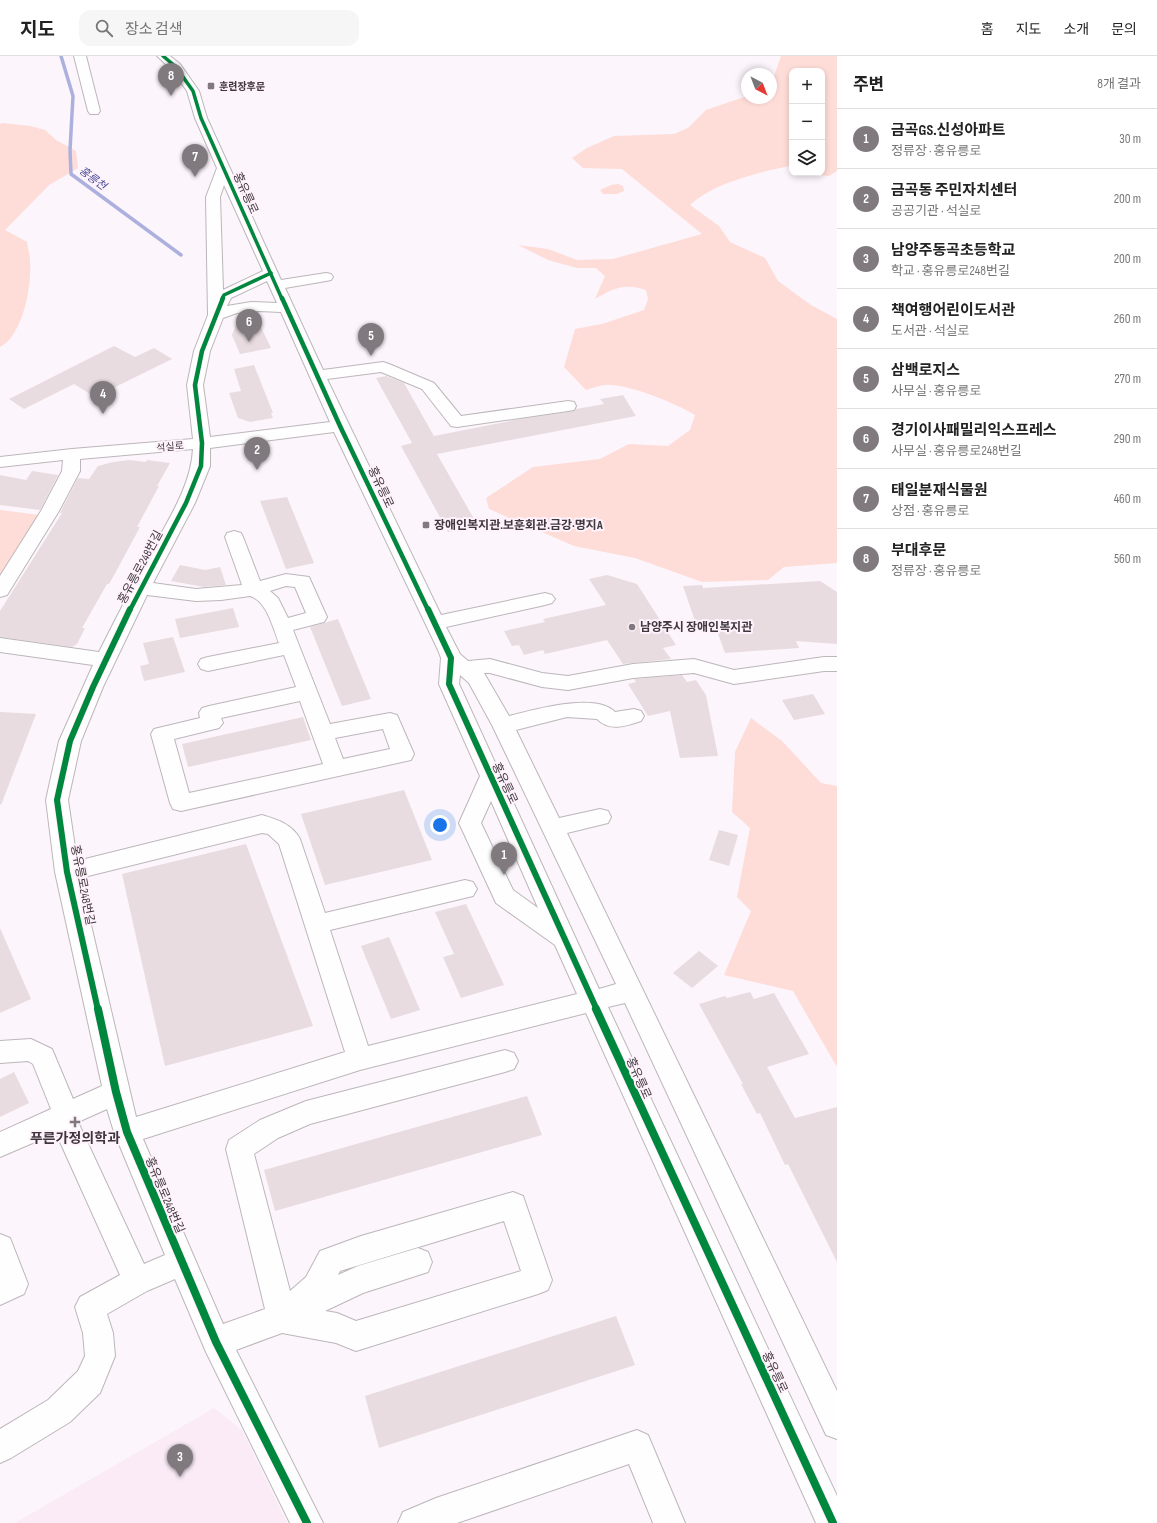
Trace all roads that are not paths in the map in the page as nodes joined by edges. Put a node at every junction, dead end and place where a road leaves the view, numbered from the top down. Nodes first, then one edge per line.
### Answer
1 (80, 56) edge
2 (163, 56) edge
3 (94, 111) dead end
4 (223, 168) junction
5 (326, 277) dead end
6 (273, 279) junction
7 (287, 308) junction
8 (216, 315) junction
9 (318, 376) junction
10 (568, 406) dead end
11 (340, 426) junction
12 (202, 443) junction
13 (72, 454) junction
14 (0, 462) edge
15 (234, 537) dead end
16 (142, 588) junction
17 (251, 589) junction
18 (0, 591) edge
19 (545, 599) dead end
20 (434, 623) junction
21 (283, 626) junction
22 (0, 645) edge
23 (291, 646) junction
24 (106, 660) junction
25 (458, 663) junction
26 (208, 664) dead end
27 (837, 664) edge
28 (308, 692) junction
29 (634, 716) dead end
30 (503, 725) junction
31 (324, 733) junction
32 (336, 769) junction
33 (490, 778) junction
34 (600, 817) dead end
35 (553, 828) junction
36 (67, 872) junction
37 (465, 889) dead end
38 (317, 924) junction
39 (566, 940) junction
40 (632, 991) junction
41 (593, 1001) junction
42 (0, 1052) edge
43 (360, 1059) junction
44 (505, 1061) dead end
45 (116, 1092) junction
46 (64, 1116) junction
47 (127, 1132) junction
48 (0, 1145) edge
49 (0, 1248) edge
50 (182, 1262) junction
51 (418, 1262) dead end
52 (137, 1281) junction
53 (0, 1291) edge
54 (282, 1318) junction
55 (216, 1342) junction
56 (837, 1424) edge
57 (0, 1447) edge
58 (430, 1520) edge
59 (307, 1523) edge
60 (669, 1523) edge
61 (833, 1523) edge

1 - 3 street
2 - 4 street, 홍유릉로
4 - 6 street, 홍유릉로
4 - 8 street
5 - 6 street, 홍유릉로248번길
6 - 7 street, 홍유릉로
6 - 8 street, 홍유릉로248번길
7 - 8 street
7 - 9 street, 홍유릉로
8 - 12 street, 홍유릉로248번길
9 - 10 street
9 - 11 street, 홍유릉로
11 - 12 street, 석실로
11 - 20 street, 홍유릉로
12 - 13 street, 석실로
12 - 16 street, 홍유릉로248번길
13 - 14 street, 석실로
13 - 18 street
15 - 17 street
16 - 17 street
16 - 24 street, 홍유릉로248번길
17 - 21 street
17 - 21 street
19 - 20 street
20 - 25 street, 홍유릉로
21 - 23 street
22 - 24 street
23 - 26 street
23 - 28 street
24 - 36 street, 홍유릉로248번길
25 - 27 street
25 - 30 street, 홍유릉로
25 - 33 street, 홍유릉로
28 - 31 street
28 - 32 street
29 - 30 street
30 - 35 street, 홍유릉로
31 - 32 street
31 - 32 street
33 - 39 street, 홍유릉로
33 - 39 street
34 - 35 street
35 - 40 street, 홍유릉로
36 - 38 street
36 - 45 street, 홍유릉로248번길
37 - 38 street
38 - 43 street
39 - 41 street, 홍유릉로
40 - 41 street
40 - 56 street, 홍유릉로
41 - 43 street
41 - 61 street, 홍유릉로
42 - 46 street
43 - 47 street
44 - 54 street
45 - 46 street
45 - 47 street, 홍유릉로248번길
46 - 48 street
46 - 52 street
47 - 50 street, 홍유릉로248번길
49 - 53 street
50 - 52 street
50 - 55 street, 홍유릉로248번길
51 - 54 street
52 - 57 street
54 - 54 street
54 - 55 street
55 - 59 street, 홍유릉로248번길
58 - 60 street

